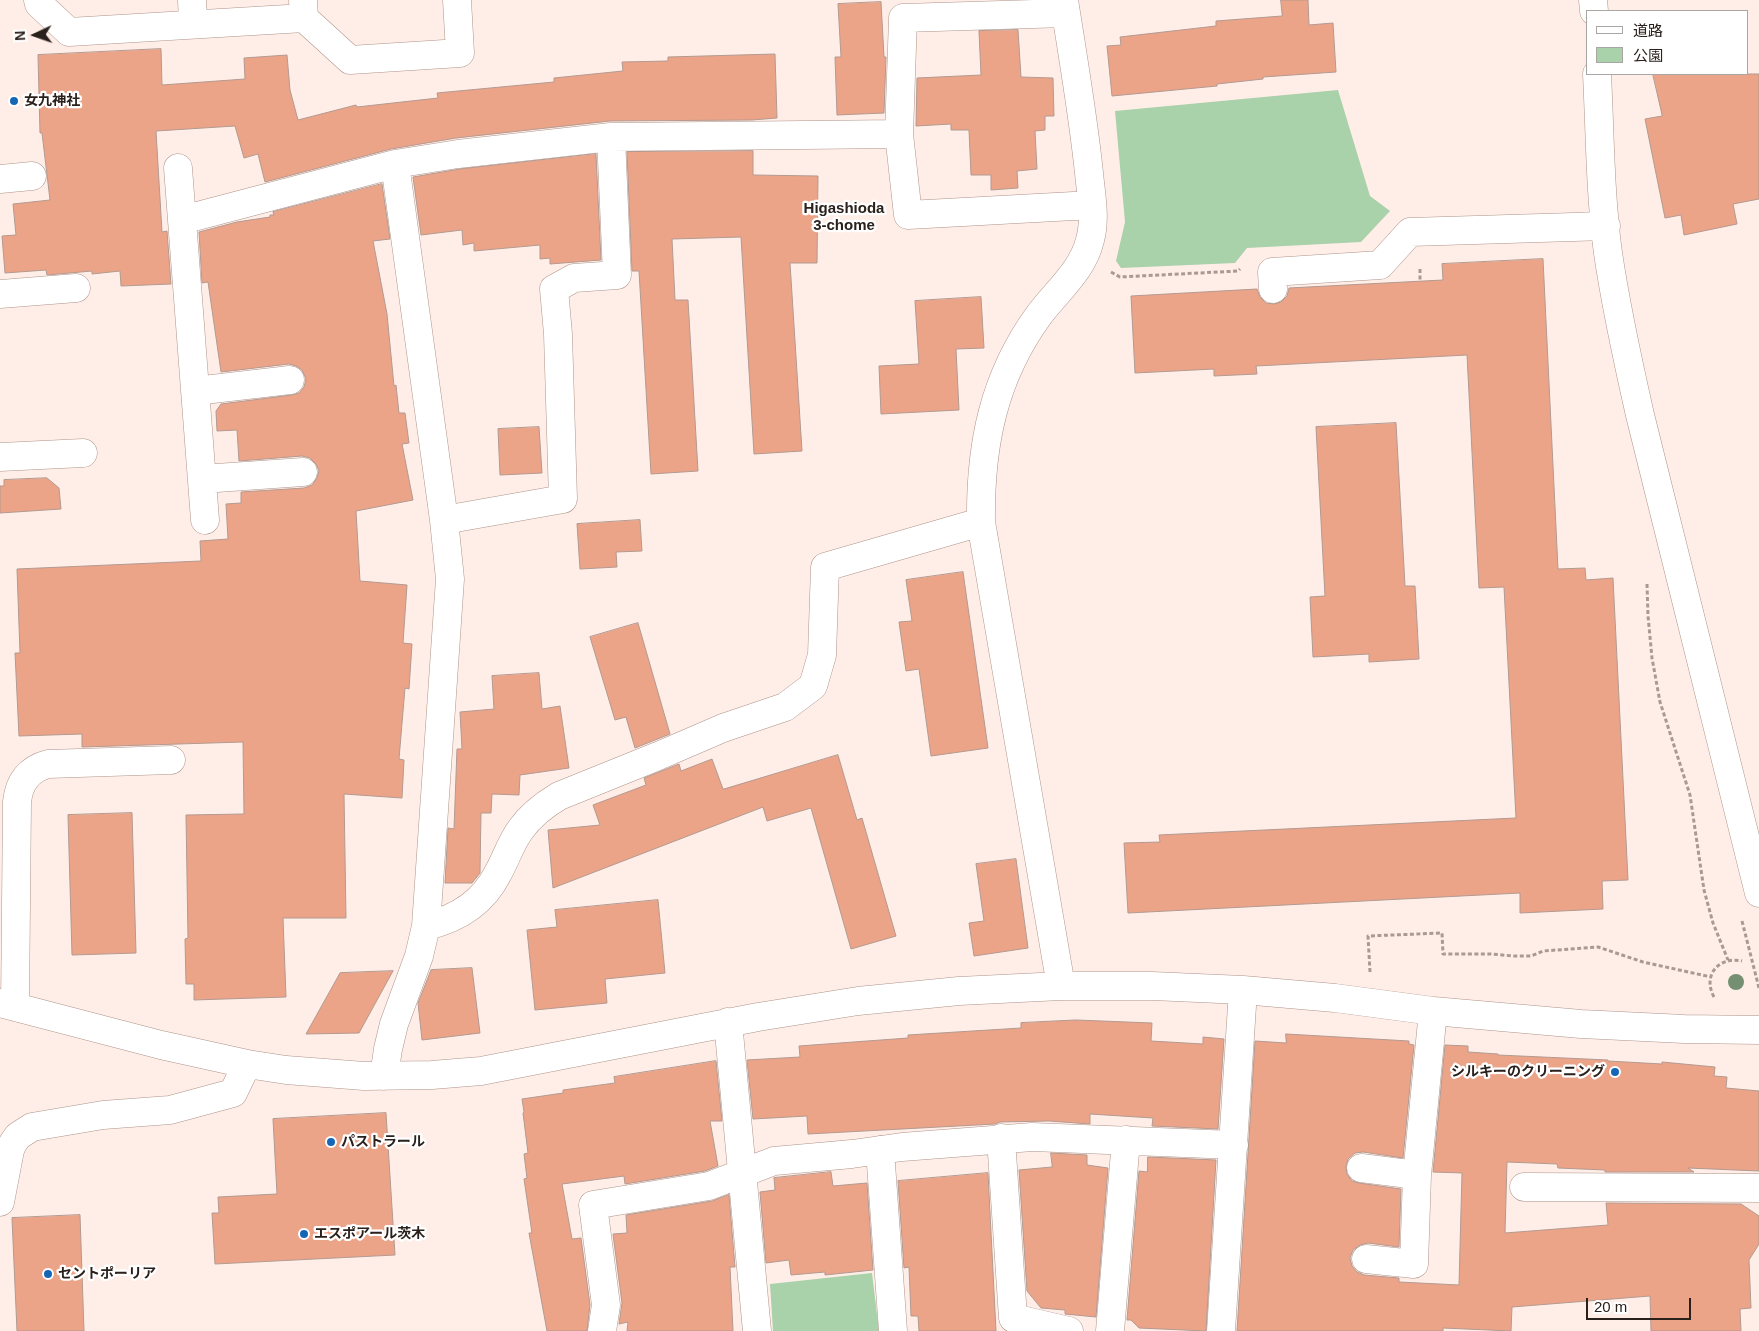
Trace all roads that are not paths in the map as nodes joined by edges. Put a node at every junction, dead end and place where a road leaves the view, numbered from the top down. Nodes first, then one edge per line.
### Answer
1 (38, 0) edge
2 (457, 0) edge
3 (1065, 7) edge
4 (303, 9) edge
5 (192, 12) edge
6 (1597, 75) edge
7 (899, 134) junction
8 (610, 137) junction
9 (394, 164) junction
10 (178, 168) dead end
11 (32, 176) dead end
12 (0, 178) edge
13 (1092, 205) junction
14 (182, 220) junction
15 (1606, 226) junction
16 (76, 288) dead end
17 (1273, 289) dead end
18 (0, 294) edge
19 (290, 380) dead end
20 (195, 392) junction
21 (83, 453) dead end
22 (0, 457) edge
23 (303, 472) dead end
24 (202, 479) junction
25 (205, 520) dead end
26 (444, 520) junction
27 (981, 522) junction
28 (171, 760) dead end
29 (1759, 893) edge
30 (426, 926) junction
31 (1061, 986) junction
32 (1243, 990) junction
33 (7, 1005) edge
34 (1434, 1011) junction
35 (728, 1022) junction
36 (1759, 1030) edge
37 (247, 1064) junction
38 (384, 1076) junction
39 (1000, 1138) junction
40 (1126, 1140) junction
41 (1234, 1145) junction
42 (880, 1150) junction
43 (1360, 1168) dead end
44 (742, 1173) junction
45 (1416, 1175) junction
46 (1524, 1187) dead end
47 (1759, 1188) edge
48 (0, 1202) edge
49 (1366, 1259) dead end
50 (602, 1331) edge
51 (757, 1331) edge
52 (893, 1331) edge
53 (1069, 1331) edge
54 (1110, 1331) edge
55 (1221, 1331) edge

1 - 5 street
2 - 4 street
3 - 7 street
3 - 13 street
4 - 5 street
6 - 15 street
7 - 8 street
7 - 13 street
8 - 9 street
8 - 26 street
9 - 14 street
9 - 26 street
10 - 14 street
11 - 12 street
13 - 27 street
14 - 20 street
15 - 17 street
15 - 29 street
16 - 18 street
19 - 20 street
20 - 24 street
21 - 22 street
23 - 24 street
24 - 25 street
26 - 30 street
27 - 30 street
27 - 31 street
28 - 33 street
30 - 38 street
31 - 32 street
31 - 35 street
32 - 34 street
32 - 41 street
33 - 37 street
34 - 36 street
34 - 45 street
35 - 38 street
35 - 44 street
37 - 38 street
37 - 48 street
39 - 40 street
39 - 42 street
39 - 53 street
40 - 41 street
40 - 54 street
41 - 55 street
42 - 44 street
42 - 52 street
43 - 45 street
44 - 50 street
44 - 51 street
45 - 49 street
46 - 47 street

